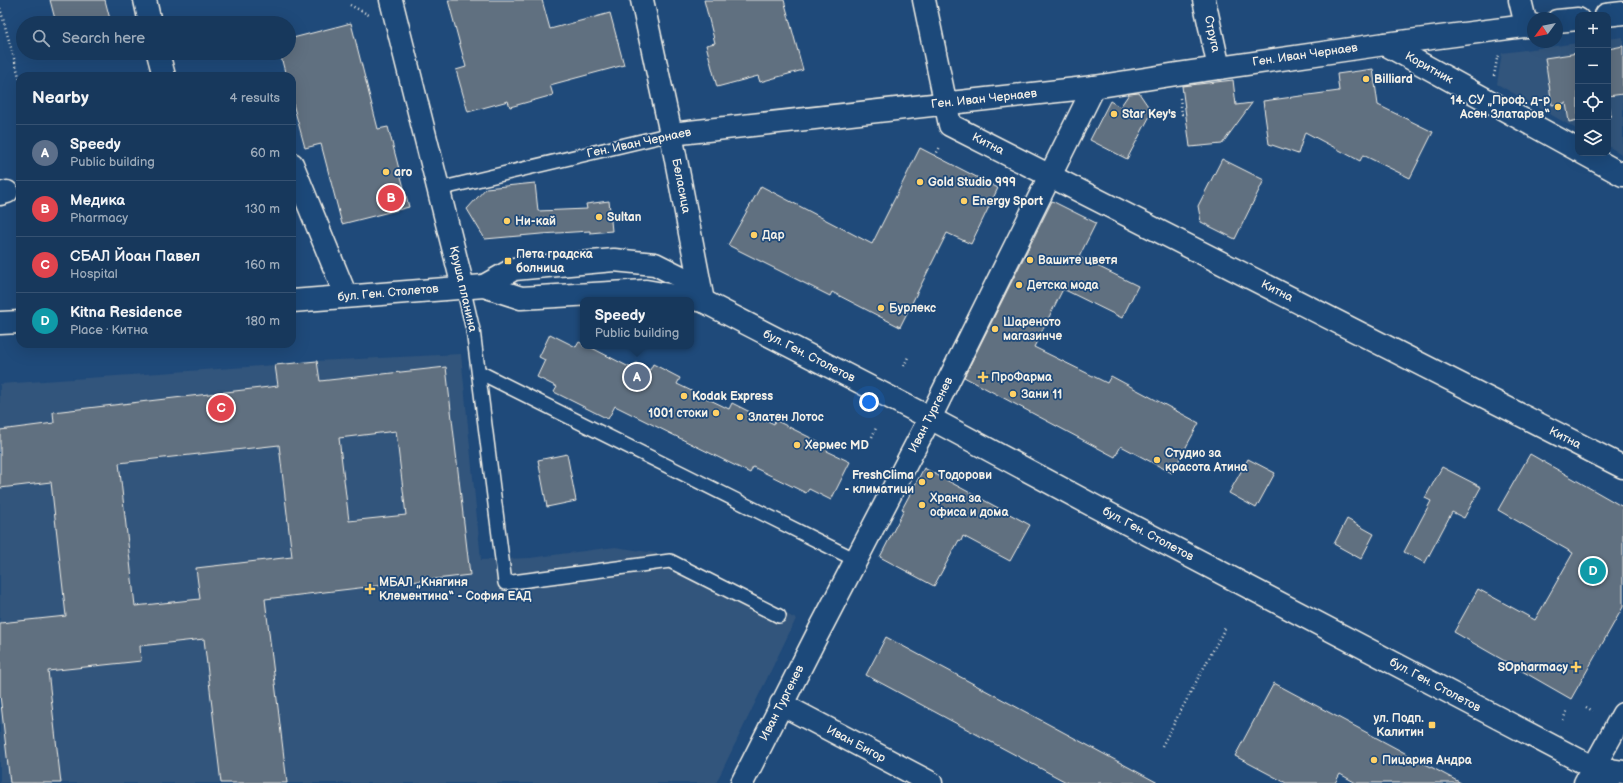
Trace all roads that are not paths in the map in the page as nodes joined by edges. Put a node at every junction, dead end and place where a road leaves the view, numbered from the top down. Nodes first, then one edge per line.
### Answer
1 (144, 0) edge
2 (391, 0) edge
3 (642, 0) edge
4 (924, 0) edge
5 (1204, 0) edge
6 (1520, 0) edge
7 (1623, 13) edge
8 (1611, 14) edge
9 (148, 16) edge
10 (1527, 18) edge
11 (1575, 19) edge
12 (1563, 20) edge
13 (1527, 25) edge
14 (1385, 44) junction
15 (160, 60) edge
16 (1219, 68) junction
17 (163, 72) edge
18 (1094, 88) junction
19 (945, 104) junction
20 (671, 134) junction
21 (1575, 148) edge
22 (1588, 156) edge
23 (296, 174) edge
24 (1623, 175) edge
25 (1050, 176) junction
26 (439, 189) junction
27 (484, 286) junction
28 (463, 287) junction
29 (346, 296) junction
30 (678, 297) edge
31 (694, 300) edge
32 (296, 301) edge
33 (703, 301) junction
34 (16, 322) edge
35 (0, 323) edge
36 (479, 372) junction
37 (930, 418) junction
38 (1623, 467) edge
39 (856, 560) junction
40 (779, 616) dead end
41 (781, 704) junction
42 (1623, 714) edge
43 (1623, 772) edge
44 (1589, 775) edge
45 (742, 783) edge
46 (930, 783) edge
47 (1608, 783) edge

1 - 9 street
2 - 26 street, Круша планина
3 - 20 street, Беласица
4 - 19 street, Китна
5 - 16 street, Струга
6 - 10 street
7 - 8 street
11 - 12 street
13 - 14 street, Ген. Иван Чернаев
14 - 16 street, Ген. Иван Чернаев
14 - 21 street, Коритник
15 - 17 street
16 - 18 street, Ген. Иван Чернаев
18 - 19 street, Ген. Иван Чернаев
18 - 25 street, Иван Тургенев
19 - 20 street, Ген. Иван Чернаев
19 - 25 street, Китна
20 - 26 lane, Ген. Иван Чернаев
20 - 33 street, Беласица
22 - 24 street
23 - 29 street
25 - 37 street, Иван Тургенев
25 - 38 street, Китна
26 - 28 street, Круша планина
27 - 28 street, бул. Ген. Столетов
27 - 30 street, бул. Ген. Столетов
27 - 33 street, бул. Ген. Столетов
28 - 29 street, бул. Ген. Столетов
28 - 36 lane, Круша планина
29 - 32 street, бул. Ген. Столетов
31 - 33 street, бул. Ген. Столетов
33 - 37 street, бул. Ген. Столетов
34 - 35 street
36 - 39 lane
36 - 40 lane, Круша планина
37 - 39 street, Иван Тургенев
37 - 44 street, бул. Ген. Столетов
39 - 41 street, Иван Тургенев
41 - 45 street, Иван Тургенев
41 - 46 street, Иван Бигор
42 - 44 street
43 - 44 street, бул. Ген. Столетов
44 - 47 street, бул. Ген. Столетов

